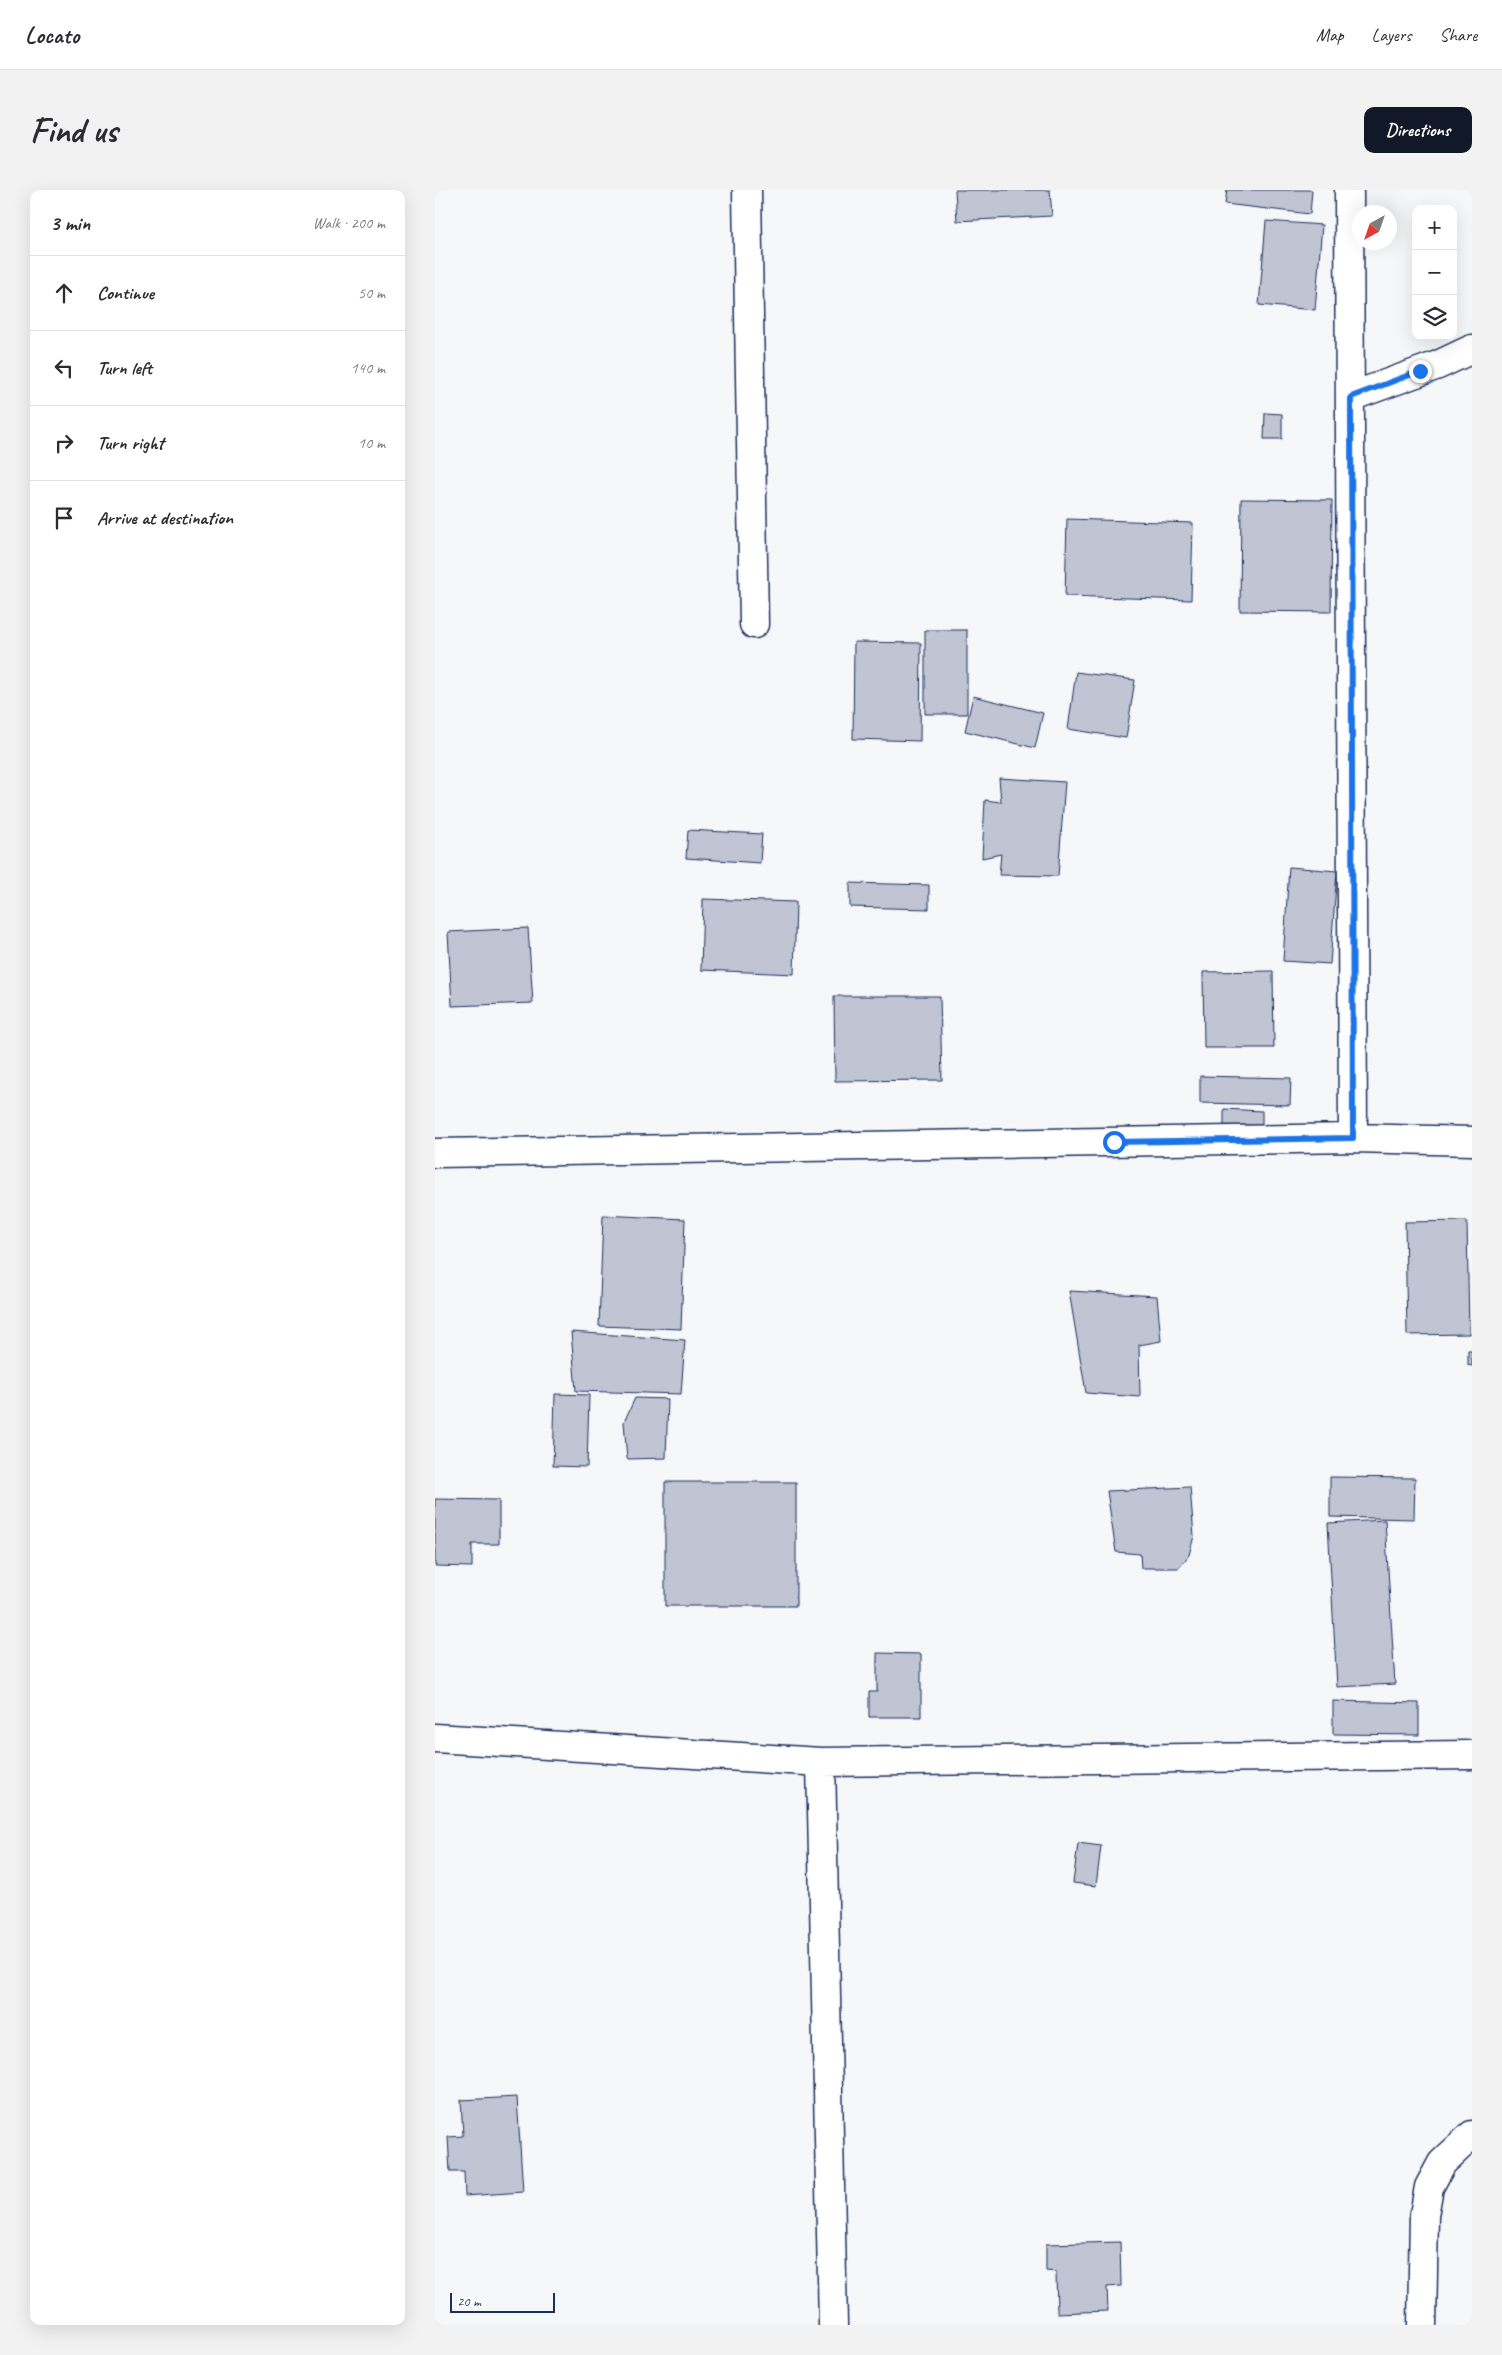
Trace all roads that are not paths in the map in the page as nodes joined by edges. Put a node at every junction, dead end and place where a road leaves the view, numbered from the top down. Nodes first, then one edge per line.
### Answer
1 (747, 190) edge
2 (1349, 190) edge
3 (1472, 349) edge
4 (1351, 397) junction
5 (754, 624) dead end
6 (1353, 1138) junction
7 (1472, 1141) edge
8 (435, 1154) edge
9 (435, 1738) edge
10 (1472, 1755) edge
11 (821, 1762) junction
12 (1472, 2135) edge
13 (833, 2325) edge
14 (1422, 2325) edge

1 - 5 street
2 - 4 street
3 - 4 street
4 - 6 street
6 - 7 street
6 - 8 street
9 - 11 street
10 - 11 street
11 - 13 street
12 - 14 street

